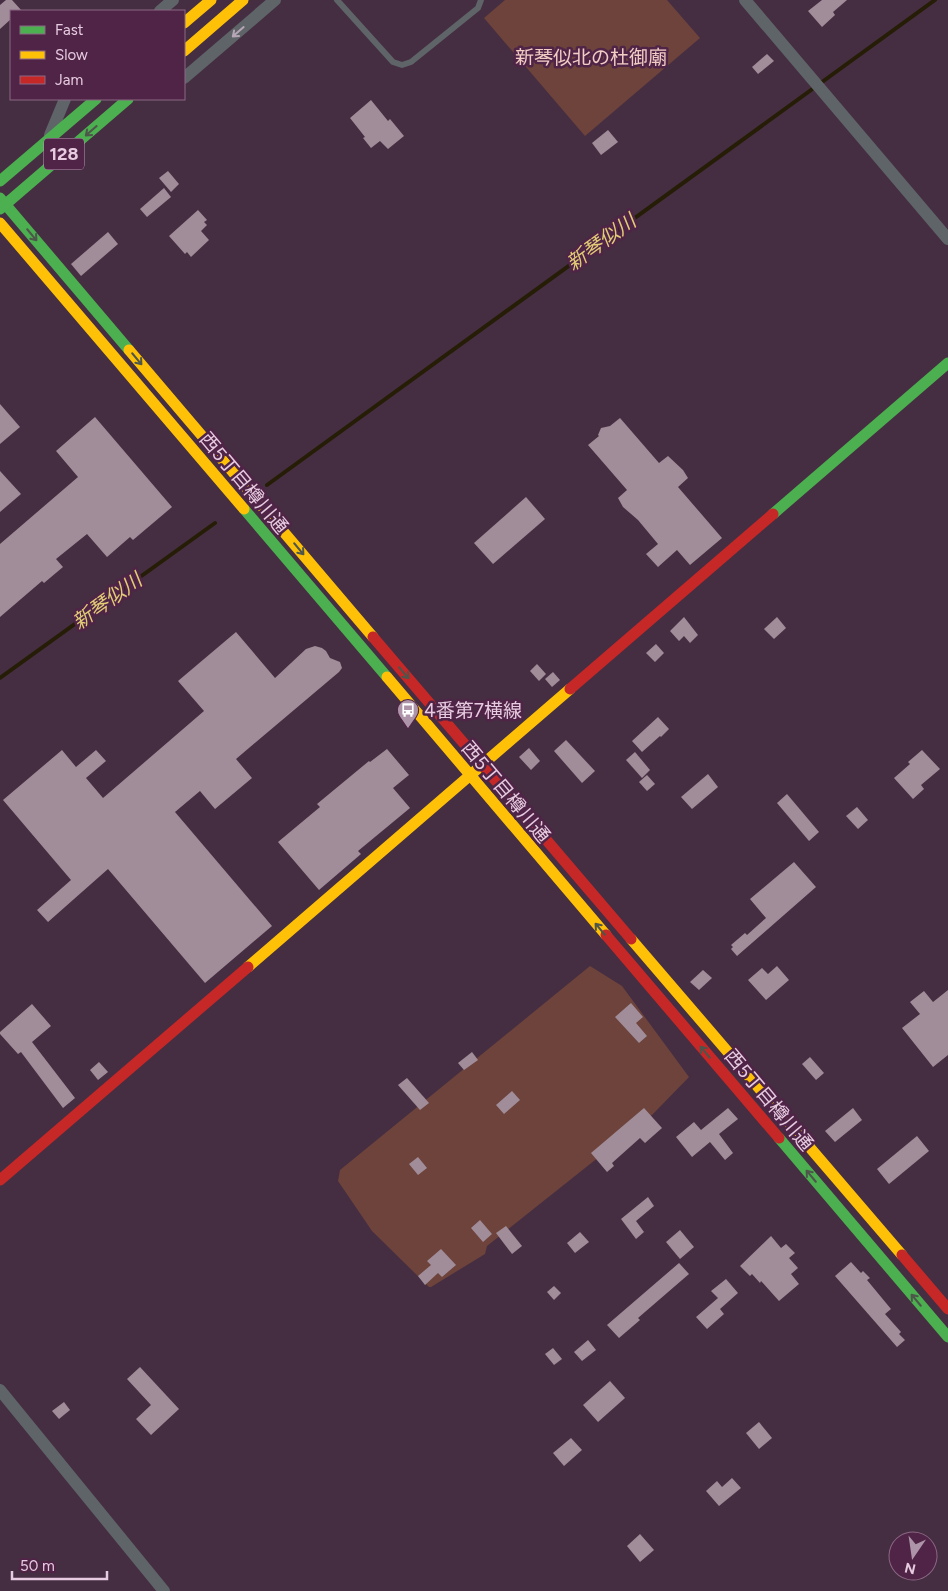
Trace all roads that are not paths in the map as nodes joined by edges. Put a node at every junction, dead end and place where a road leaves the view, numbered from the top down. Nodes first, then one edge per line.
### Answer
1 (173, 0) edge
2 (211, 0) edge
3 (243, 0) edge
4 (275, 0) edge
5 (337, 0) edge
6 (481, 0) edge
7 (745, 0) edge
8 (161, 10) edge
9 (185, 22) edge
10 (185, 50) edge
11 (185, 77) edge
12 (65, 100) edge
13 (95, 100) edge
14 (127, 100) edge
15 (48, 140) junction
16 (0, 181) edge
17 (2, 203) edge
18 (0, 223) edge
19 (948, 239) edge
20 (948, 363) edge
21 (482, 765) junction
22 (470, 776) junction
23 (0, 1180) edge
24 (948, 1309) edge
25 (948, 1337) edge
26 (0, 1390) edge
27 (164, 1591) edge

1 - 8 street
2 - 9 main road
3 - 10 main road
4 -> 11 street
5 - 6 lane
7 - 19 street
12 - 15 street
13 - 15 main road, 128
14 -> 17 main road, 128
15 - 16 main road, 128
17 -> 21 main road, 西5丁目樽川通
18 - 22 main road, 西5丁目樽川通
20 - 21 main road
21 - 22 main road
21 - 24 main road, 西5丁目樽川通
22 - 23 main road
25 -> 22 main road, 西5丁目樽川通
26 - 27 street

